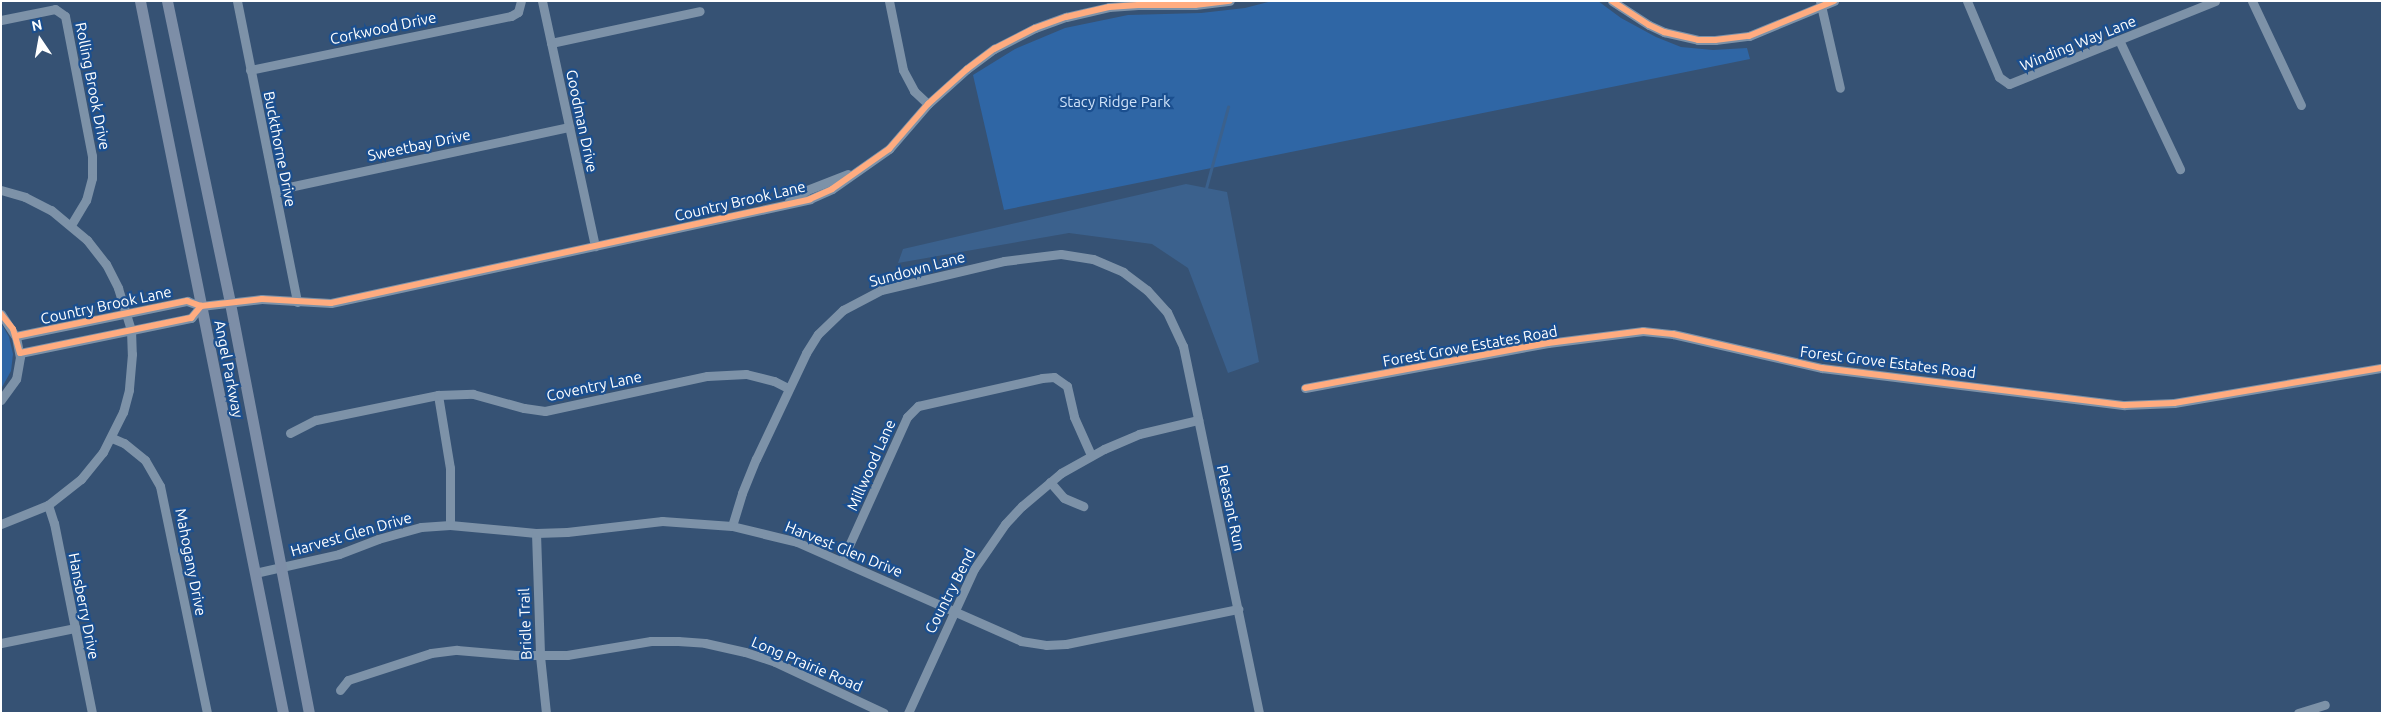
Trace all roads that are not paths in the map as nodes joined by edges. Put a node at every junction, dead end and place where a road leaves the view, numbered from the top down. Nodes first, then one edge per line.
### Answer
1 (140, 1) edge
2 (167, 1) edge
3 (237, 1) edge
4 (542, 1) edge
5 (889, 1) edge
6 (1230, 1) edge
7 (1612, 1) edge
8 (1834, 1) edge
9 (1967, 1) edge
10 (2215, 1) edge
11 (2252, 1) edge
12 (1821, 4) edge
13 (520, 5) edge
14 (700, 11) dead end
15 (1, 20) edge
16 (2120, 40) junction
17 (551, 43) junction
18 (250, 70) junction
19 (1840, 88) dead end
20 (928, 104) junction
21 (2301, 105) dead end
22 (569, 127) junction
23 (2180, 169) dead end
24 (1, 190) edge
25 (275, 190) junction
26 (71, 225) junction
27 (595, 246) junction
28 (297, 302) junction
29 (230, 303) junction
30 (201, 306) junction
31 (1167, 312) joint
32 (1, 314) edge
33 (127, 314) junction
34 (131, 330) junction
35 (16, 336) junction
36 (20, 353) junction
37 (2382, 368) edge
38 (788, 388) junction
39 (1305, 388) dead end
40 (438, 395) junction
41 (1, 400) edge
42 (1198, 420) junction
43 (290, 433) dead end
44 (112, 438) junction
45 (1091, 456) junction
46 (1050, 482) junction
47 (48, 505) junction
48 (1083, 506) dead end
49 (1, 524) edge
50 (450, 525) junction
51 (732, 526) junction
52 (536, 533) junction
53 (842, 561) junction
54 (280, 568) junction
55 (255, 573) junction
56 (1238, 609) junction
57 (953, 612) junction
58 (75, 628) junction
59 (1, 643) edge
60 (540, 656) junction
61 (340, 690) dead end
62 (2325, 705) dead end
63 (92, 713) edge
64 (207, 713) edge
65 (283, 713) edge
66 (308, 713) edge
67 (546, 713) edge
68 (884, 713) edge
69 (908, 713) edge
70 (1259, 713) edge
71 (2298, 713) edge

1 - 30 main road, Angel Parkway
2 - 29 main road, Angel Parkway
3 - 18 street, Buckthorne Drive
4 - 17 street, Goodman Drive
5 - 20 street
6 - 20 street, Country Brook Lane
7 - 12 street
8 - 12 street
9 - 16 street, Winding Way Lane
10 - 16 street, Winding Way Lane
11 - 21 street
12 - 19 street
13 - 18 street, Corkwood Drive
14 - 17 street
15 - 26 street, Rolling Brook Drive
16 - 23 street
17 - 22 street, Goodman Drive
18 - 25 street, Buckthorne Drive
20 - 27 street, Country Brook Lane
22 - 25 street, Sweetbay Drive
22 - 27 street, Goodman Drive
24 - 26 street
25 - 28 street, Buckthorne Drive
26 - 33 street
27 - 28 street, Country Brook Lane
28 - 29 street, Country Brook Lane
29 - 30 street, Country Brook Lane
29 - 54 main road, Angel Parkway
30 - 33 street, Country Brook Lane
30 - 34 street, Country Brook Lane
30 - 55 main road, Angel Parkway
31 - 38 street, Sundown Lane
31 - 42 street, Pleasant Run
32 - 35 street
33 - 34 street
33 - 35 street, Country Brook Lane
34 - 36 street, Country Brook Lane
34 - 44 street
35 - 36 street
36 - 41 street
37 - 39 street, Forest Grove Estates Road
38 - 40 street, Coventry Lane
38 - 51 street, Sundown Lane
40 - 43 street, Coventry Lane
40 - 50 street
42 - 45 street, Country Bend
42 - 56 street, Pleasant Run
44 - 47 street
44 - 64 street, Mahogany Drive
45 - 46 street, Country Bend
45 - 53 street, Millwood Lane
46 - 48 street
46 - 57 street, Country Bend
47 - 49 street
47 - 58 street, Hansberry Drive
50 - 52 street, Harvest Glen Drive
50 - 54 street, Harvest Glen Drive
51 - 52 street, Harvest Glen Drive
51 - 53 street, Harvest Glen Drive
52 - 60 street, Bridle Trail
53 - 57 street, Harvest Glen Drive
54 - 55 street, Harvest Glen Drive
54 - 66 main road, Angel Parkway
55 - 65 main road, Angel Parkway
56 - 57 street, Harvest Glen Drive
56 - 70 street, Pleasant Run
57 - 69 street, Country Bend
58 - 59 street
58 - 63 street, Hansberry Drive
60 - 61 street, Long Prairie Road
60 - 67 street, Bridle Trail
60 - 68 street, Long Prairie Road
62 - 71 street

